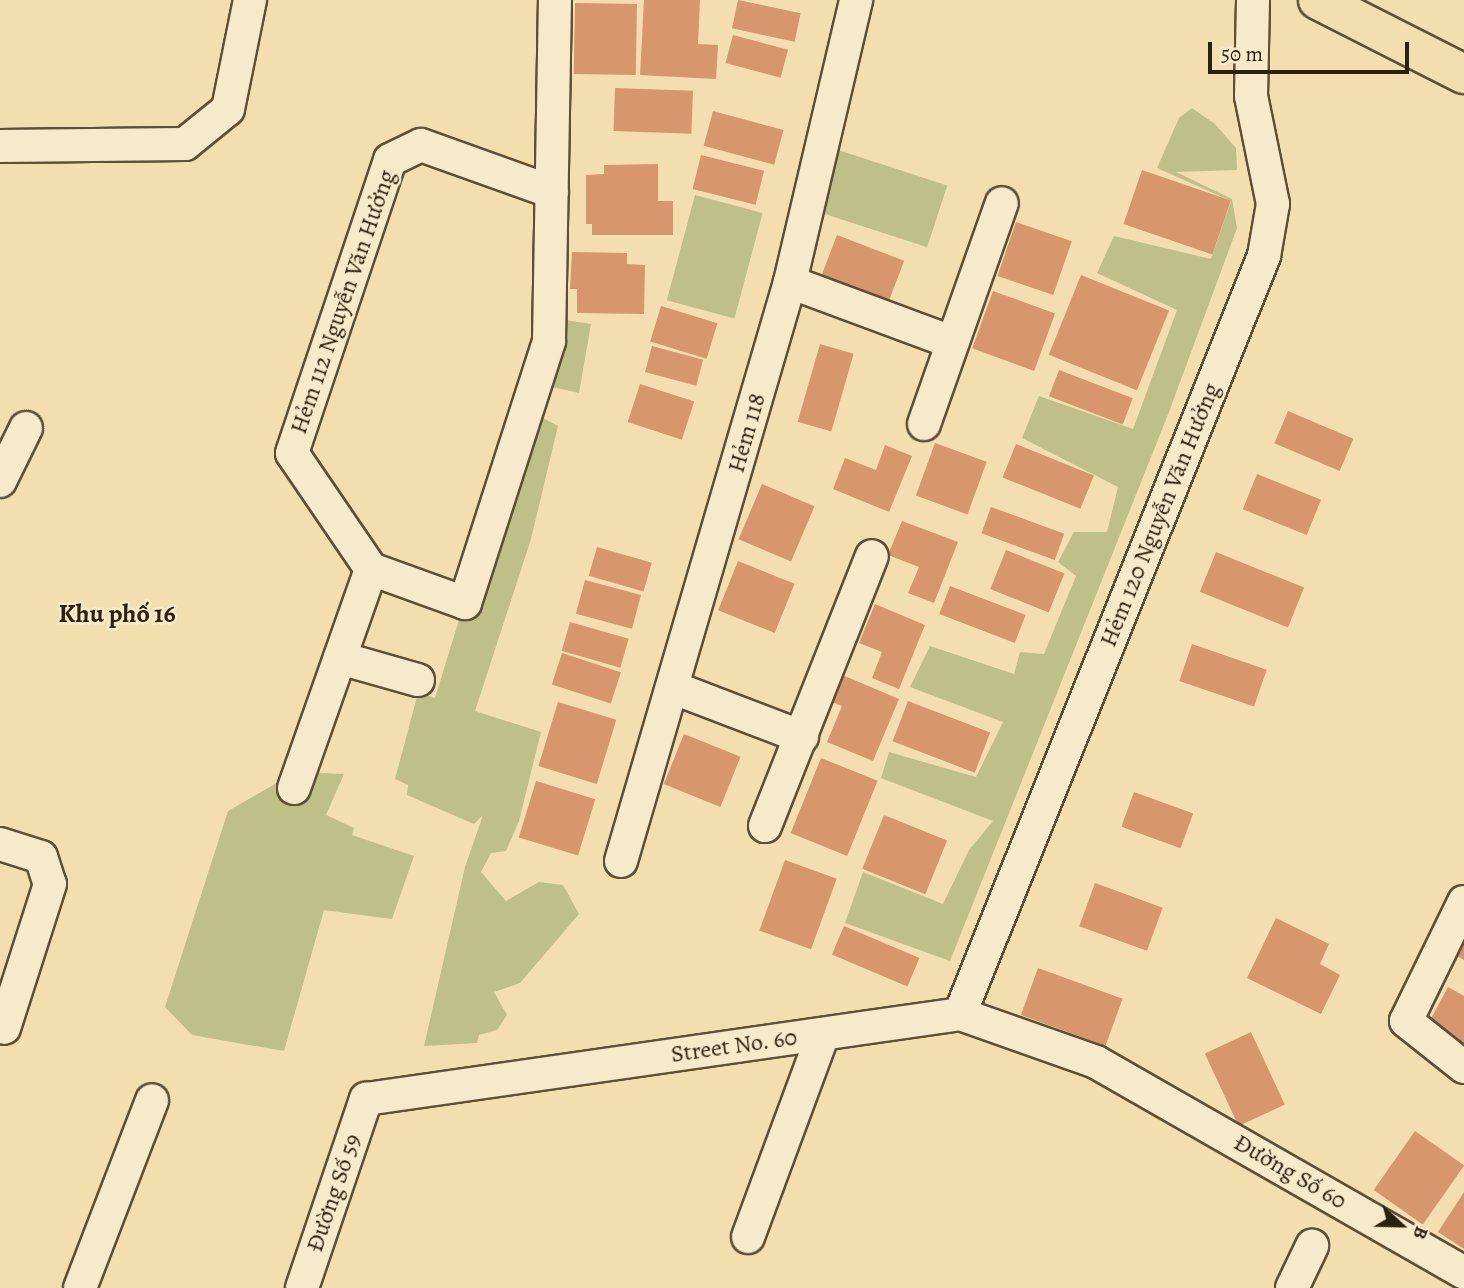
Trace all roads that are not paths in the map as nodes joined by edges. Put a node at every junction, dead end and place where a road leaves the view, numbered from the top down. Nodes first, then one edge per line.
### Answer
1 (250, 0) edge
2 (555, 0) edge
3 (856, 0) edge
4 (1253, 0) edge
5 (1325, 2) edge
6 (1464, 74) edge
7 (0, 146) edge
8 (552, 192) junction
9 (1002, 202) dead end
10 (790, 282) junction
11 (951, 342) junction
12 (924, 424) dead end
13 (26, 428) dead end
14 (0, 481) edge
15 (872, 556) dead end
16 (371, 569) junction
17 (340, 658) junction
18 (418, 680) dead end
19 (674, 688) junction
20 (802, 737) junction
21 (294, 788) dead end
22 (765, 826) dead end
23 (0, 844) edge
24 (621, 861) dead end
25 (1464, 902) edge
26 (960, 1014) junction
27 (4, 1028) dead end
28 (823, 1034) junction
29 (1096, 1062) joint
30 (1464, 1067) edge
31 (366, 1099) joint
32 (152, 1100) dead end
33 (748, 1237) dead end
34 (1312, 1246) dead end
35 (1464, 1273) edge
36 (80, 1288) edge
37 (302, 1288) edge
38 (1292, 1288) edge

1 - 7 street
2 - 8 street
3 - 10 street, Hẻm 118
4 - 26 street, Hẻm 120 Nguyễn Văn Hưởng
5 - 6 main road
8 - 16 street
8 - 16 street, Hẻm 112 Nguyễn Văn Hưởng
9 - 11 street
10 - 11 street
10 - 19 street, Hẻm 118
11 - 12 street
13 - 14 street
15 - 20 street
16 - 17 street
17 - 18 street
17 - 21 street
19 - 20 street
19 - 24 street, Hẻm 118
20 - 22 street
23 - 27 street
25 - 30 street
26 - 28 street, Street No. 60
26 - 29 street, Street No. 60
28 - 31 street, Street No. 60
28 - 33 street
29 - 35 street, Đường Số 60
31 - 37 street, Đường Số 59
32 - 36 street
34 - 38 street

